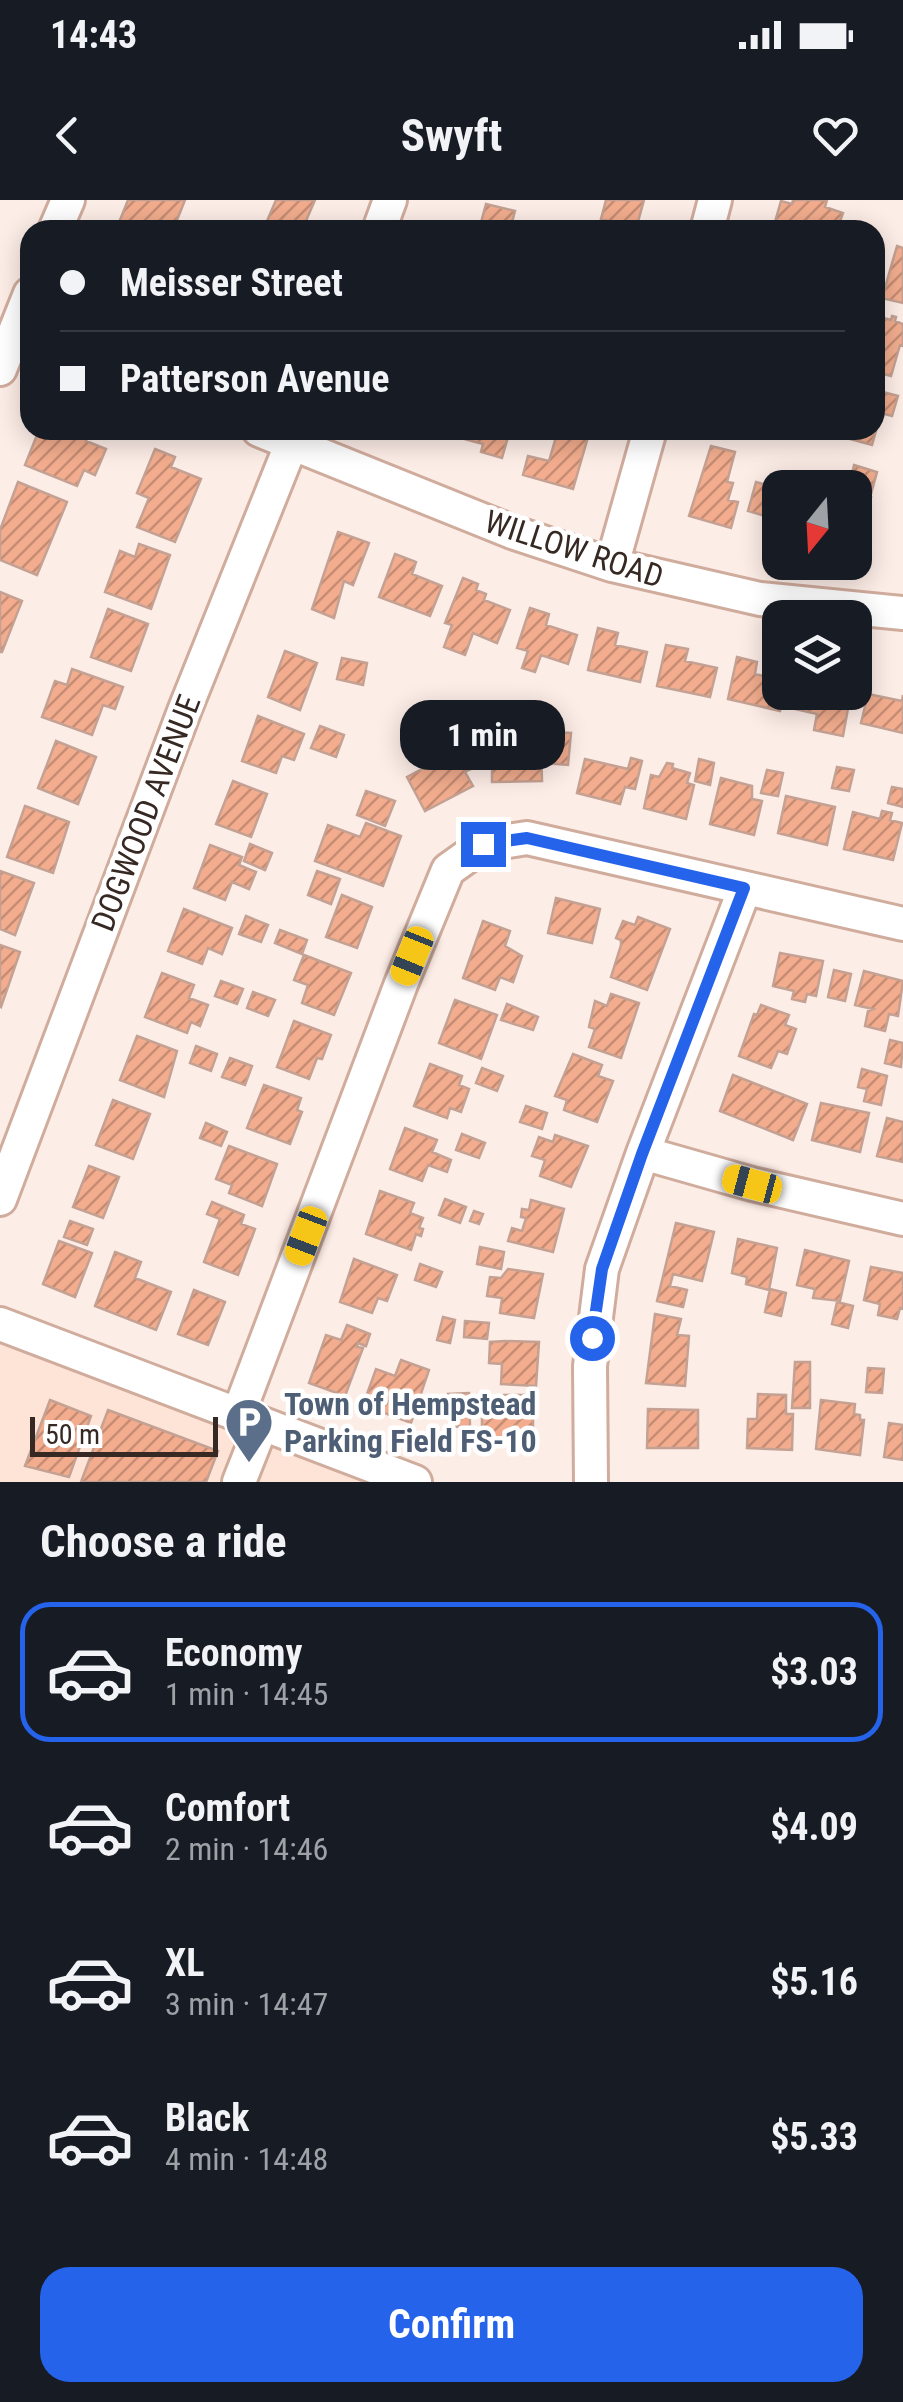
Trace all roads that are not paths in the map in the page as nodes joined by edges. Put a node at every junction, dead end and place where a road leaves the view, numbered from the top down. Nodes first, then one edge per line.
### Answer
1 (20, 339) edge
2 (0, 369) edge
3 (292, 440) edge
4 (303, 440) edge
5 (647, 440) edge
6 (612, 565) junction
7 (903, 612) edge
8 (744, 888) junction
9 (903, 924) edge
10 (642, 1154) junction
11 (0, 1199) edge
12 (903, 1219) edge
13 (0, 1324) edge
14 (250, 1420) junction
15 (239, 1482) edge
16 (415, 1482) edge
17 (591, 1482) edge

1 - 2 street
3 - 11 street, DOGWOOD AVENUE
4 - 6 street, WILLOW ROAD
5 - 6 street
6 - 7 street, WILLOW ROAD
8 - 9 street
8 - 10 street
8 - 14 street
10 - 12 street
10 - 17 street
13 - 14 street
14 - 15 street
14 - 16 street

